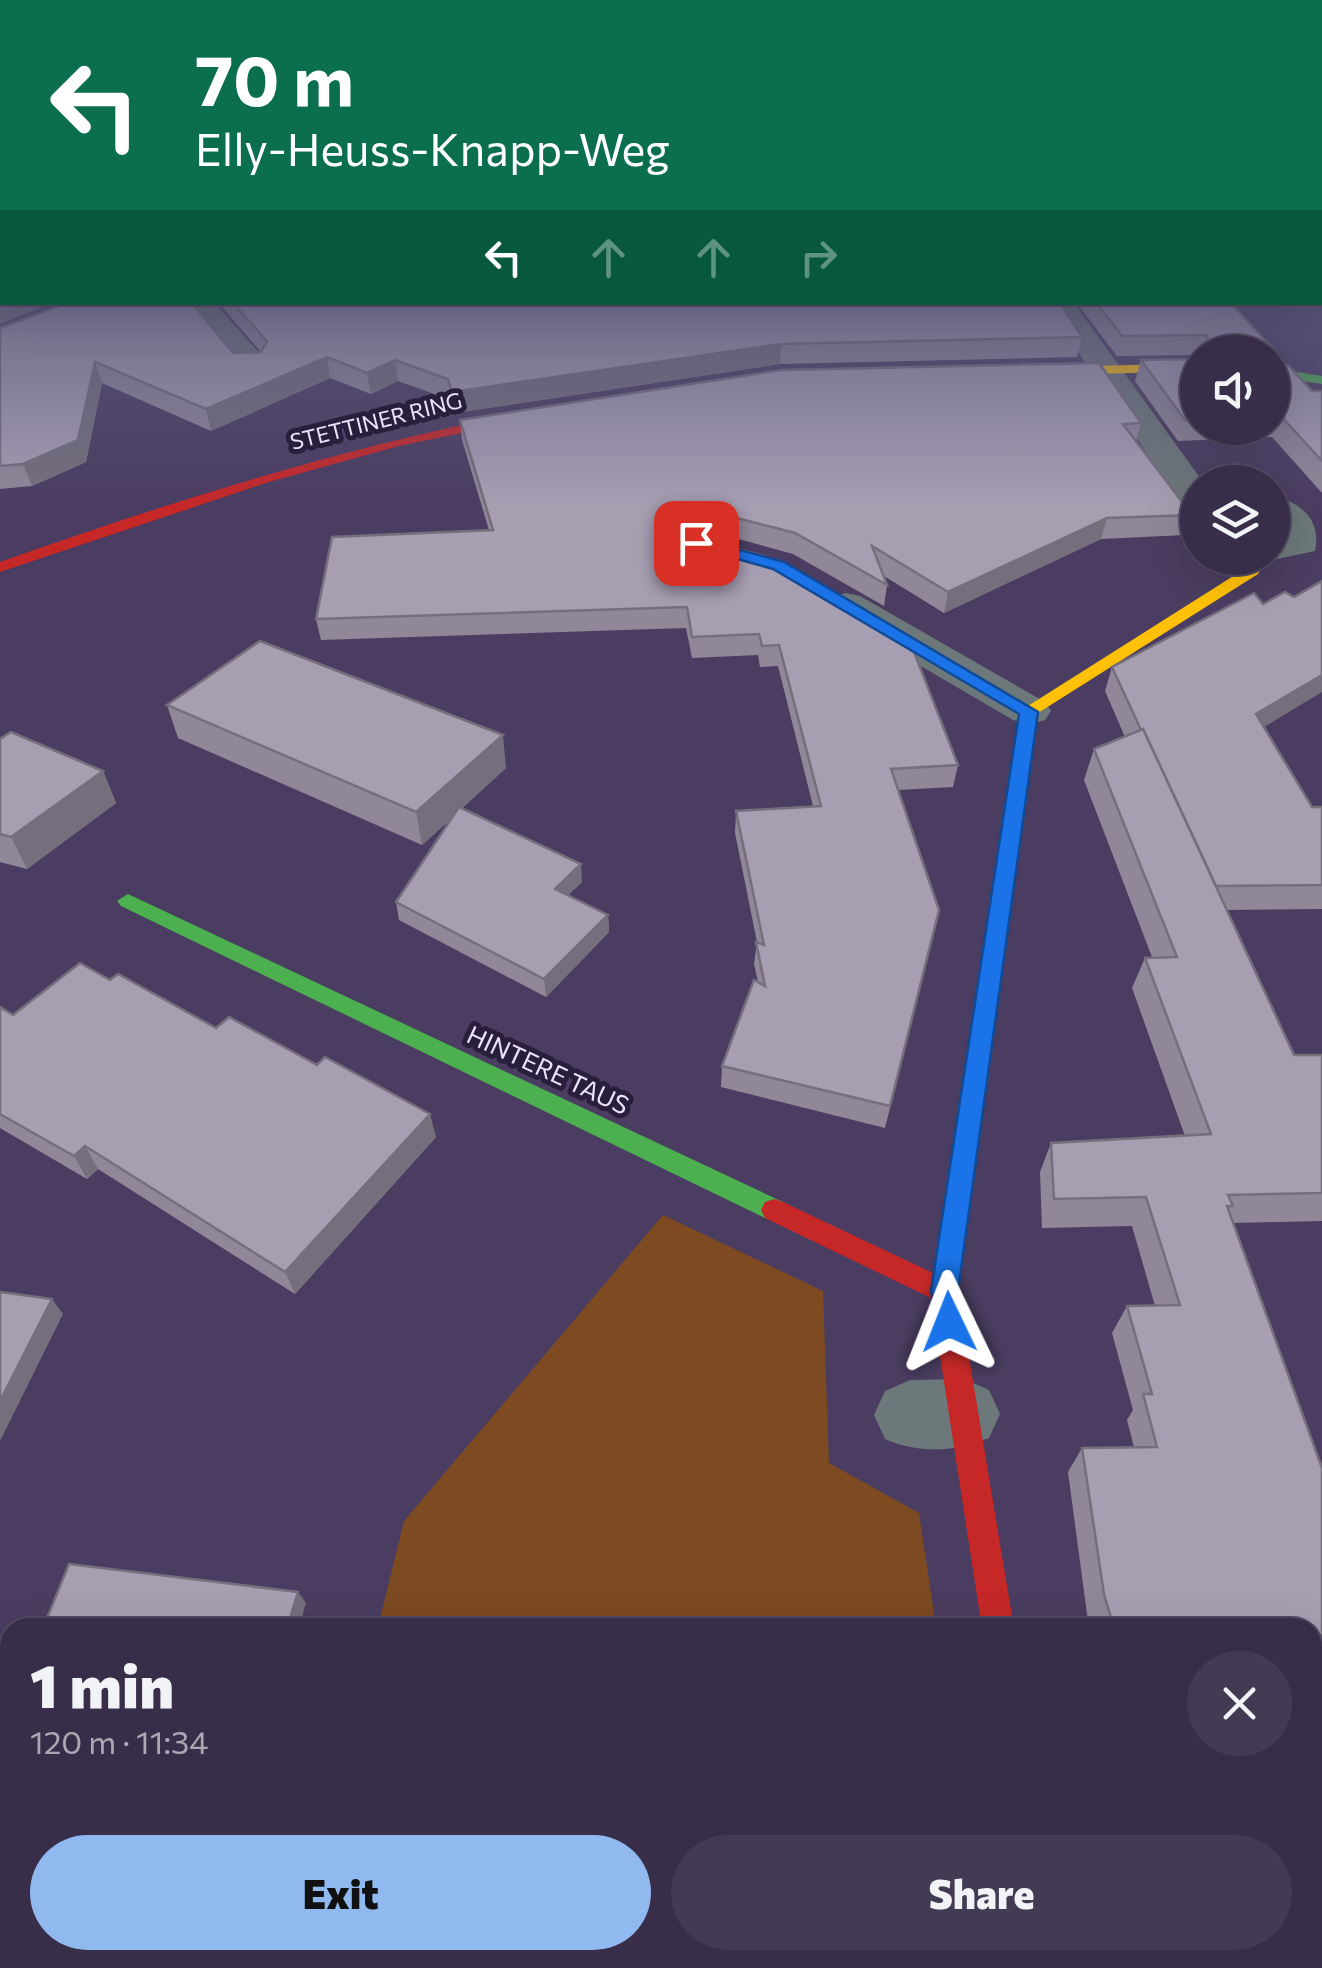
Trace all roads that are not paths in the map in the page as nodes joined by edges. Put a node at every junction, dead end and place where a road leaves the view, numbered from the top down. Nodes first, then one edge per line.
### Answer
1 (215, 322) edge
2 (1071, 322) edge
3 (252, 364) edge
4 (1180, 367) edge
5 (1102, 368) junction
6 (997, 372) edge
7 (1290, 375) edge
8 (1322, 380) edge
9 (566, 409) edge
10 (1180, 476) edge
11 (1290, 514) edge
12 (1315, 531) edge
13 (1290, 545) edge
14 (0, 567) edge
15 (1246, 575) edge
16 (812, 585) edge
17 (1029, 712) junction
18 (128, 900) dead end
19 (944, 1291) junction
20 (995, 1618) edge

1 - 3 street
2 - 5 street
4 - 5 street
5 - 6 street
5 - 10 street
7 - 8 street
9 - 14 street, STETTINER RING
11 - 12 street
12 - 13 street
15 - 17 street
16 - 17 street
17 - 19 street
18 - 19 street, HINTERE TAUS
19 - 20 street

